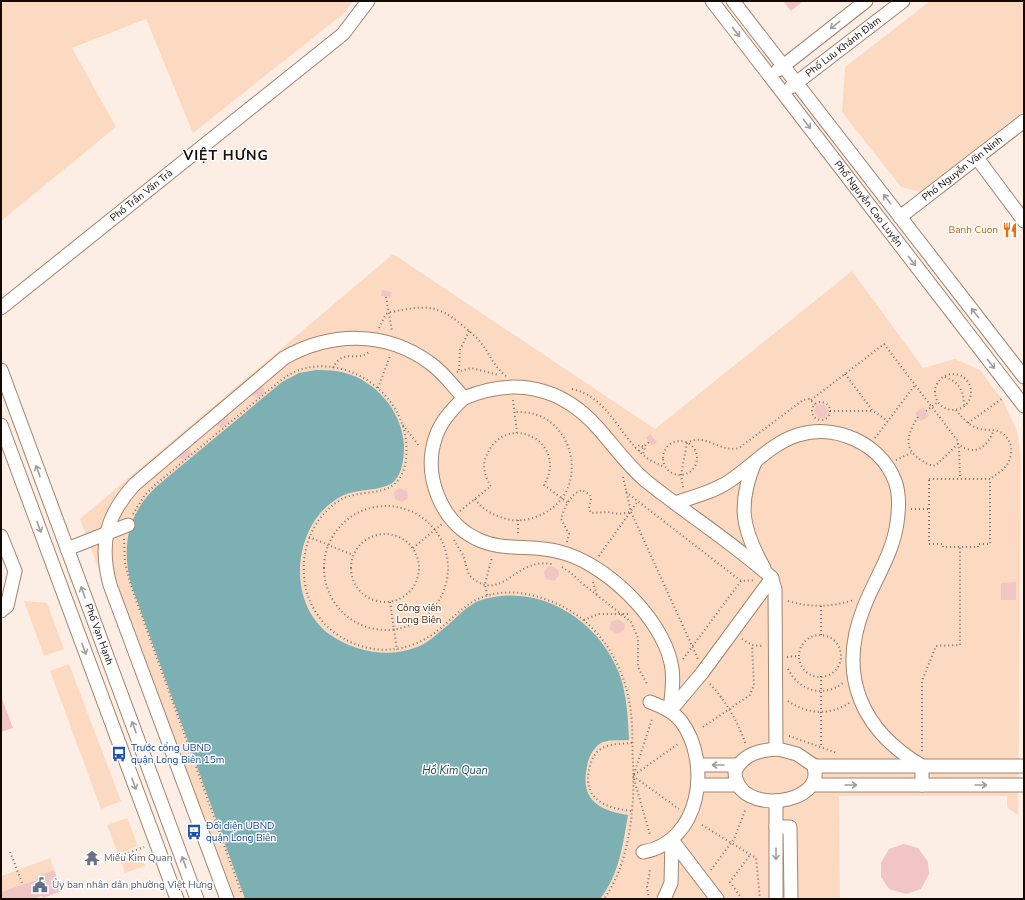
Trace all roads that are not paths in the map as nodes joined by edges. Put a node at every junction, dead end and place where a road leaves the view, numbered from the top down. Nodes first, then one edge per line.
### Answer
1 (368, 1) edge
2 (712, 1) edge
3 (733, 1) edge
4 (866, 1) edge
5 (903, 1) edge
6 (783, 65) junction
7 (770, 76) junction
8 (797, 83) junction
9 (783, 93) junction
10 (1024, 121) edge
11 (976, 158) junction
12 (900, 216) junction
13 (1024, 221) edge
14 (1, 308) edge
15 (1, 370) edge
16 (1024, 377) edge
17 (464, 398) junction
18 (1024, 406) edge
19 (1, 425) edge
20 (755, 462) junction
21 (732, 480) junction
22 (744, 495) junction
23 (679, 502) junction
24 (128, 525) road end
25 (106, 534) junction
26 (1, 536) edge
27 (748, 538) junction
28 (67, 549) junction
29 (737, 551) junction
30 (769, 576) junction
31 (1, 611) edge
32 (650, 702) dead end
33 (670, 711) junction
34 (776, 749) junction
35 (698, 765) junction
36 (738, 765) junction
37 (814, 766) junction
38 (922, 766) junction
39 (1024, 766) edge
40 (698, 785) junction
41 (738, 785) junction
42 (812, 785) junction
43 (922, 785) junction
44 (1024, 785) edge
45 (776, 801) junction
46 (776, 827) junction
47 (672, 840) junction
48 (644, 852) dead end
49 (177, 899) edge
50 (197, 899) edge
51 (227, 899) edge
52 (664, 899) edge
53 (717, 899) edge
54 (776, 899) edge
55 (791, 899) edge

1 - 14 street, Phố Trần Văn Trà
2 -> 7 street, Phố Nguyễn Cao Luyện
3 - 6 street, Phố Nguyễn Cao Luyện
4 -> 6 street
5 - 8 street, Phố Lưu Khánh Đàm
6 - 7 street
6 - 8 street, Phố Nguyễn Cao Luyện
7 - 9 street, Phố Nguyễn Cao Luyện
8 - 9 street, Phố Lưu Khánh Đàm
12 -> 8 street, Phố Nguyễn Cao Luyện
9 -> 18 street, Phố Nguyễn Cao Luyện
10 - 11 street, Phố Nguyễn Văn Ninh
11 - 12 street, Phố Nguyễn Văn Ninh
11 - 13 street
16 -> 12 street, Phố Nguyễn Cao Luyện
28 -> 15 street, Phố Vạn Hạnh
17 - 23 street
17 - 25 street
17 - 33 street
19 -> 49 street, Phố Vạn Hạnh
20 - 21 street
20 - 22 street
20 - 38 street
21 - 22 street
21 - 23 street
22 - 27 street
23 - 29 street
24 - 25 street
25 - 28 street
25 - 51 street
26 - 31 street
27 - 29 street
27 - 30 street
50 -> 28 street, Phố Vạn Hạnh
29 - 30 street
30 - 33 street
30 - 34 street
32 - 33 street
33 - 35 street
34 - 36 street
34 - 37 street
36 -> 35 street
35 - 40 street
36 - 41 street
37 - 38 street
37 - 42 street
38 - 39 street
38 - 43 street
40 - 41 street
40 - 47 street
41 - 45 street
42 -> 43 street
42 - 45 street
43 -> 44 street
45 - 46 street
46 -> 54 street
46 - 55 street
47 - 48 street
47 - 52 street
47 - 53 street

